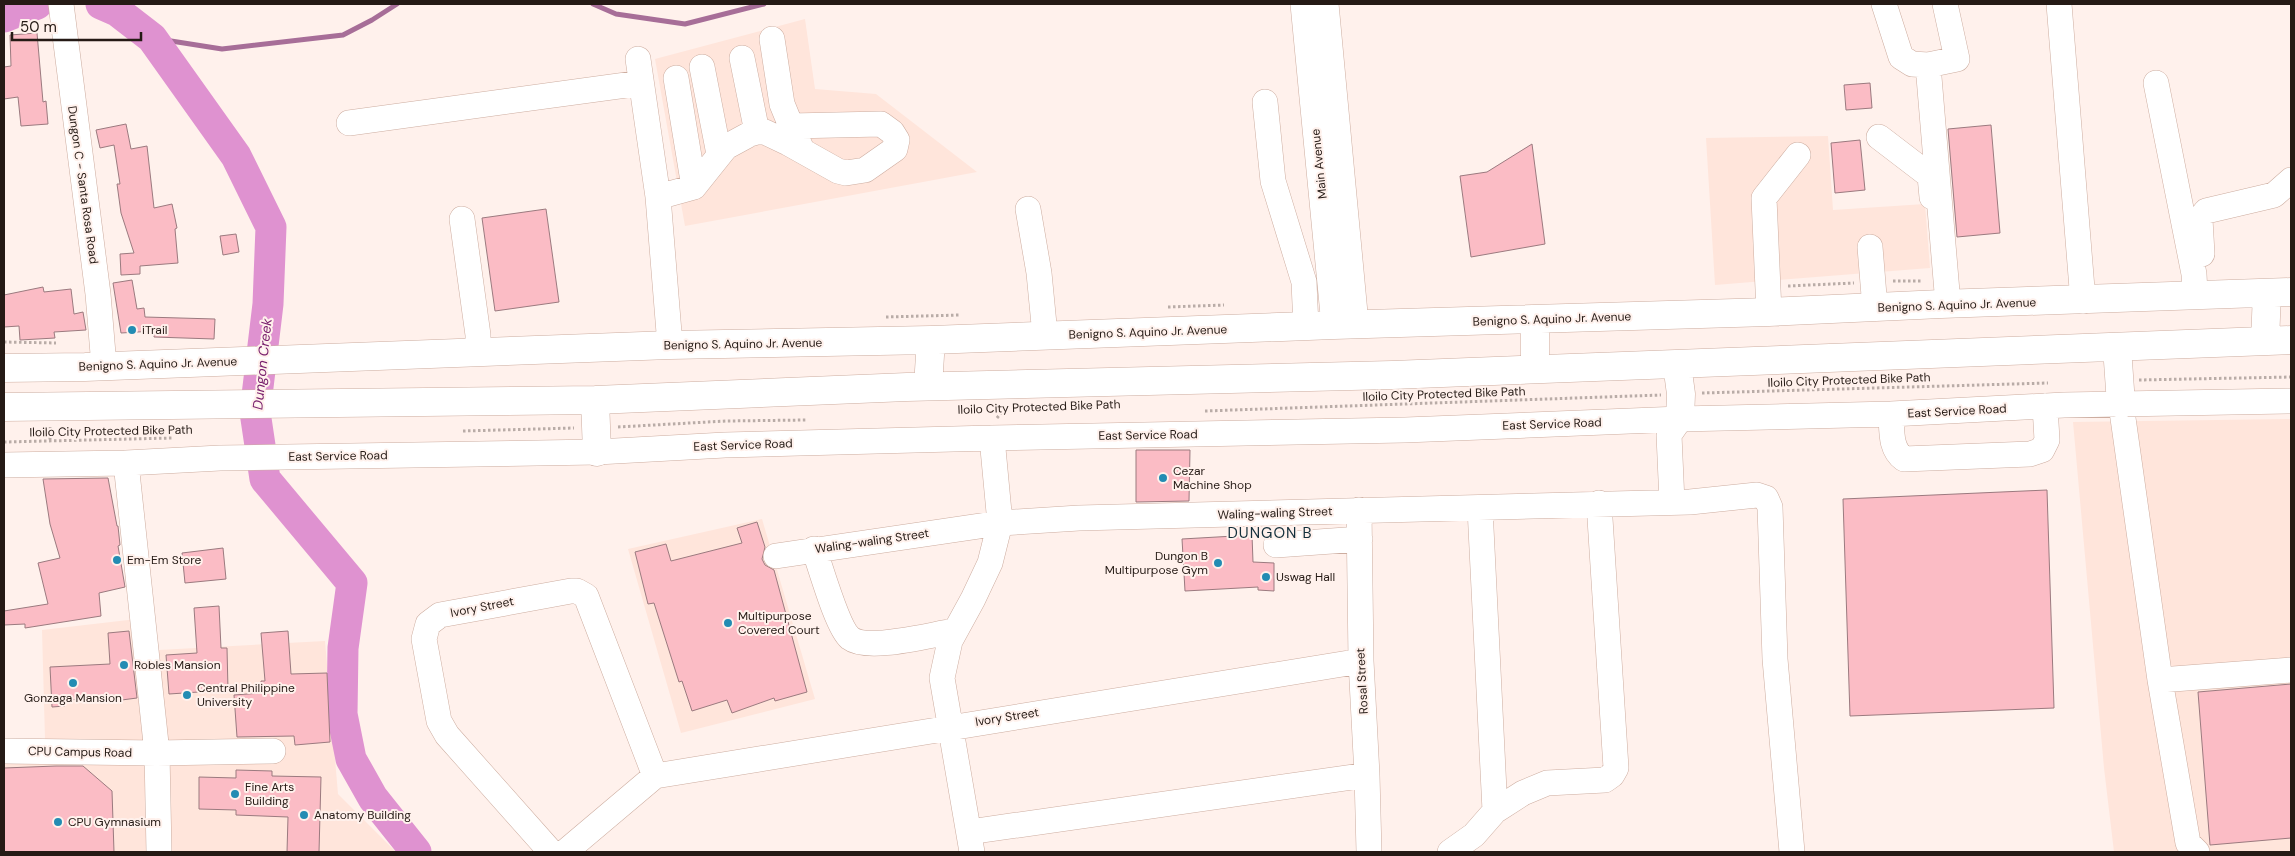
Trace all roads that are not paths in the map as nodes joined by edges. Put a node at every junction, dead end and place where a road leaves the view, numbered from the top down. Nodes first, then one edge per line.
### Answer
1 (1303, 4) edge
2 (1326, 4) edge
3 (1884, 4) edge
4 (1945, 4) edge
5 (2059, 4) edge
6 (61, 8) edge
7 (772, 39) dead end
8 (742, 58) dead end
9 (638, 59) dead end
10 (1928, 65) junction
11 (702, 67) dead end
12 (676, 78) dead end
13 (641, 83) junction
14 (2156, 83) dead end
15 (1265, 102) dead end
16 (349, 123) dead end
17 (791, 126) junction
18 (757, 132) junction
19 (1879, 137) dead end
20 (802, 150) junction
21 (719, 154) junction
22 (1798, 155) dead end
23 (2291, 180) edge
24 (694, 186) junction
25 (658, 197) junction
26 (1028, 209) dead end
27 (462, 219) dead end
28 (1870, 247) dead end
29 (2279, 292) edge
30 (2199, 294) junction
31 (2083, 300) junction
32 (1944, 304) junction
33 (1875, 308) junction
34 (1769, 312) junction
35 (1534, 319) junction
36 (1346, 325) junction
37 (1306, 327) junction
38 (1045, 335) junction
39 (932, 340) junction
40 (2291, 340) edge
41 (2264, 341) junction
42 (670, 345) junction
43 (2117, 347) junction
44 (478, 353) junction
45 (1677, 364) junction
46 (104, 366) junction
47 (4, 368) edge
48 (1535, 368) junction
49 (928, 386) junction
50 (2120, 392) junction
51 (2047, 395) junction
52 (595, 400) junction
53 (2291, 400) edge
54 (1680, 406) junction
55 (4, 407) edge
56 (1891, 414) junction
57 (994, 428) junction
58 (597, 440) junction
59 (126, 463) junction
60 (4, 465) edge
61 (1681, 502) junction
62 (1599, 503) junction
63 (1480, 508) junction
64 (1359, 510) junction
65 (1000, 523) junction
66 (1360, 539) junction
67 (1276, 545) dead end
68 (814, 549) junction
69 (776, 556) dead end
70 (955, 631) junction
71 (1361, 661) junction
72 (2291, 670) edge
73 (2160, 680) junction
74 (952, 726) junction
75 (4, 751) edge
76 (273, 751) dead end
77 (157, 752) junction
78 (1368, 775) junction
79 (655, 776) junction
80 (1495, 811) junction
81 (971, 842) edge
82 (159, 852) edge
83 (551, 852) edge
84 (565, 852) edge
85 (1369, 852) edge
86 (1450, 852) edge
87 (1792, 852) edge
88 (2197, 852) edge

1 - 36 street, Main Avenue
2 - 36 street, Main Avenue
3 - 10 street
4 - 10 street
5 - 31 street
6 - 46 street, Dungon C - Santa Rosa Road
7 - 17 street
8 - 18 street
9 - 13 street
10 - 32 street
11 - 21 street
12 - 24 street
13 - 16 street
13 - 25 street
14 - 30 street
15 - 37 street
17 - 20 street
17 - 20 street
18 - 20 street
18 - 21 street
19 - 32 street
21 - 24 street
22 - 34 street
23 - 30 street
24 - 25 street
25 - 42 street
26 - 38 street
27 - 44 street
28 - 33 street
29 - 30 highway, Benigno S. Aquino Jr. Avenue
29 - 41 highway
30 - 31 highway, Benigno S. Aquino Jr. Avenue
31 - 32 highway, Benigno S. Aquino Jr. Avenue
32 - 33 highway, Benigno S. Aquino Jr. Avenue
33 - 34 highway, Benigno S. Aquino Jr. Avenue
34 - 35 highway, Benigno S. Aquino Jr. Avenue
35 - 36 highway, Benigno S. Aquino Jr. Avenue
35 - 48 highway
36 - 37 highway, Benigno S. Aquino Jr. Avenue
37 - 38 highway, Benigno S. Aquino Jr. Avenue
38 - 39 highway, Benigno S. Aquino Jr. Avenue
39 - 42 highway, Benigno S. Aquino Jr. Avenue
39 - 49 highway
40 - 41 highway
41 - 43 highway
42 - 44 highway, Benigno S. Aquino Jr. Avenue
43 - 45 highway
43 - 50 highway
44 - 46 highway, Benigno S. Aquino Jr. Avenue
45 - 48 highway
45 - 54 highway
46 - 47 highway, Benigno S. Aquino Jr. Avenue
48 - 49 highway
49 - 52 highway
50 - 51 street, East Service Road
50 - 53 street, East Service Road
50 - 73 street
51 - 56 street, East Service Road
51 - 56 street
52 - 55 highway
52 - 58 highway
54 - 56 street, East Service Road
54 - 57 street, East Service Road
54 - 61 street
57 - 58 street, East Service Road
57 - 65 street
58 - 59 street, East Service Road
59 - 60 street, East Service Road
59 - 77 street
61 - 62 street, Waling-waling Street
61 - 87 street, Waling-waling Street
62 - 63 street, Waling-waling Street
62 - 80 street
63 - 64 street, Waling-waling Street
63 - 80 street
64 - 65 street, Waling-waling Street
64 - 66 street, Rosal Street
65 - 68 street, Waling-waling Street
65 - 70 street
66 - 67 street
66 - 71 street, Rosal Street
68 - 69 street, Waling-waling Street
68 - 70 street
70 - 74 street
71 - 74 street, Ivory Street
71 - 78 street, Rosal Street
72 - 73 street
73 - 88 street
74 - 79 street, Ivory Street
74 - 81 street
75 - 77 street, CPU Campus Road
76 - 77 street, CPU Campus Road
77 - 82 street
78 - 81 street
78 - 85 street, Rosal Street
79 - 83 street, Ivory Street
79 - 84 street
80 - 86 street

